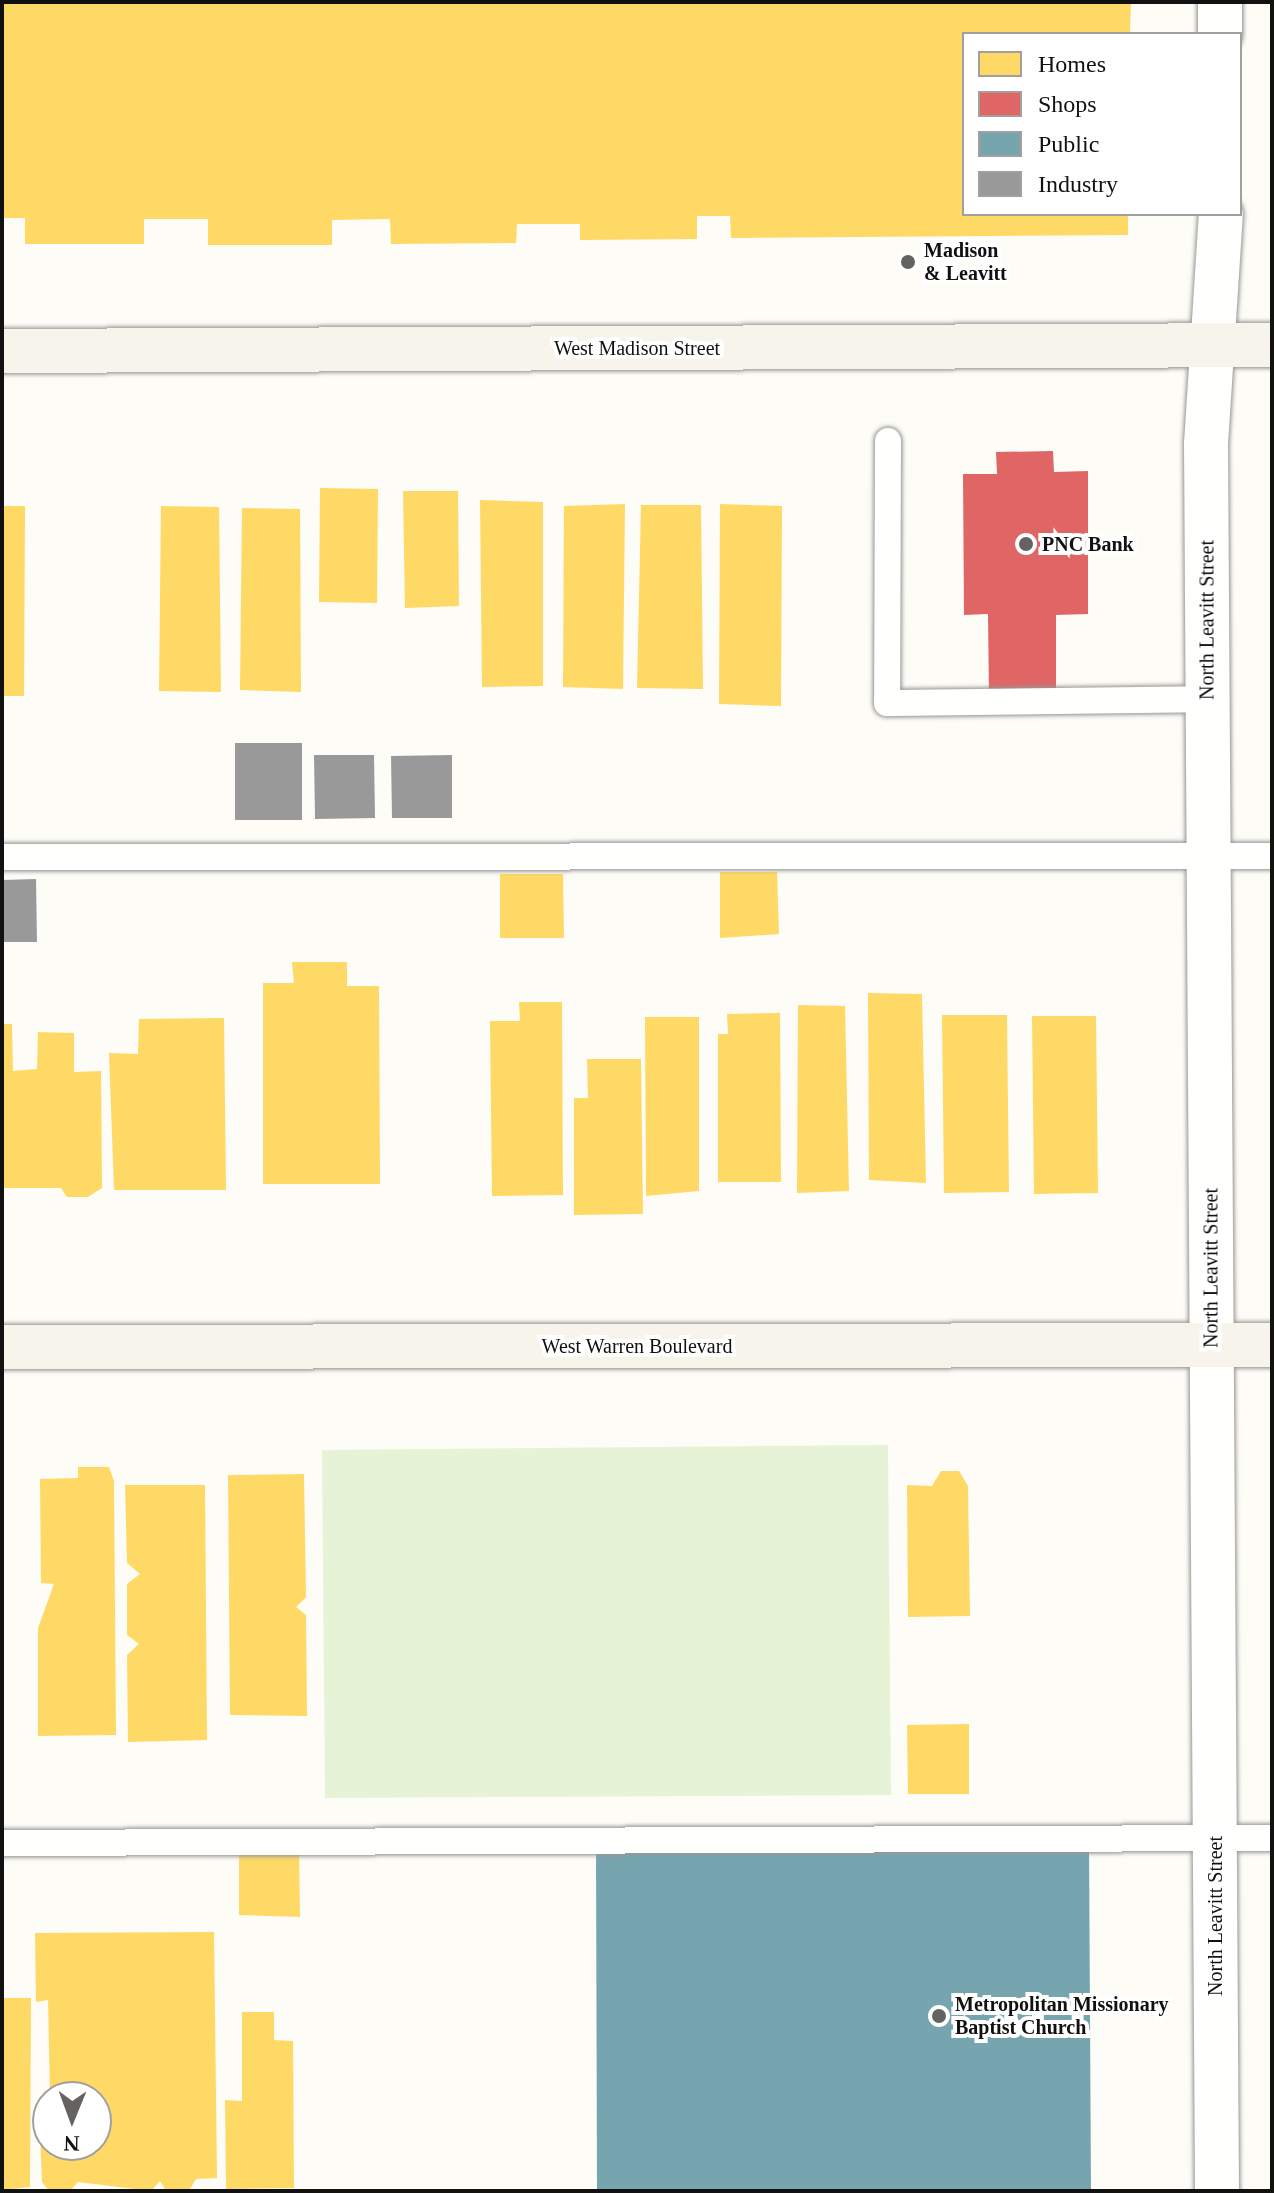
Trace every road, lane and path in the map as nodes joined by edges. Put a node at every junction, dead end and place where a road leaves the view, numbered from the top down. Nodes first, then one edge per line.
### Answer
1 (1220, 2) edge
2 (1220, 32) edge
3 (1221, 216) edge
4 (1272, 345) edge
5 (1213, 346) junction
6 (2, 351) edge
7 (888, 441) dead end
8 (1207, 699) junction
9 (1208, 856) junction
10 (1272, 856) edge
11 (2, 857) edge
12 (1211, 1345) junction
13 (1272, 1345) edge
14 (2, 1347) edge
15 (1214, 1837) junction
16 (1272, 1838) edge
17 (2, 1843) edge
18 (1217, 2191) edge

1 - 2 street
3 - 5 street, North Leavitt Street
4 - 5 main road, West Madison Street
5 - 6 main road, West Madison Street
5 - 8 street, North Leavitt Street
7 - 8 lane
8 - 9 street, North Leavitt Street
9 - 10 lane
9 - 11 lane
9 - 12 street, North Leavitt Street
12 - 13 main road, West Warren Boulevard
12 - 14 main road, West Warren Boulevard
12 - 15 street, North Leavitt Street
15 - 16 lane
15 - 17 lane
15 - 18 street, North Leavitt Street

